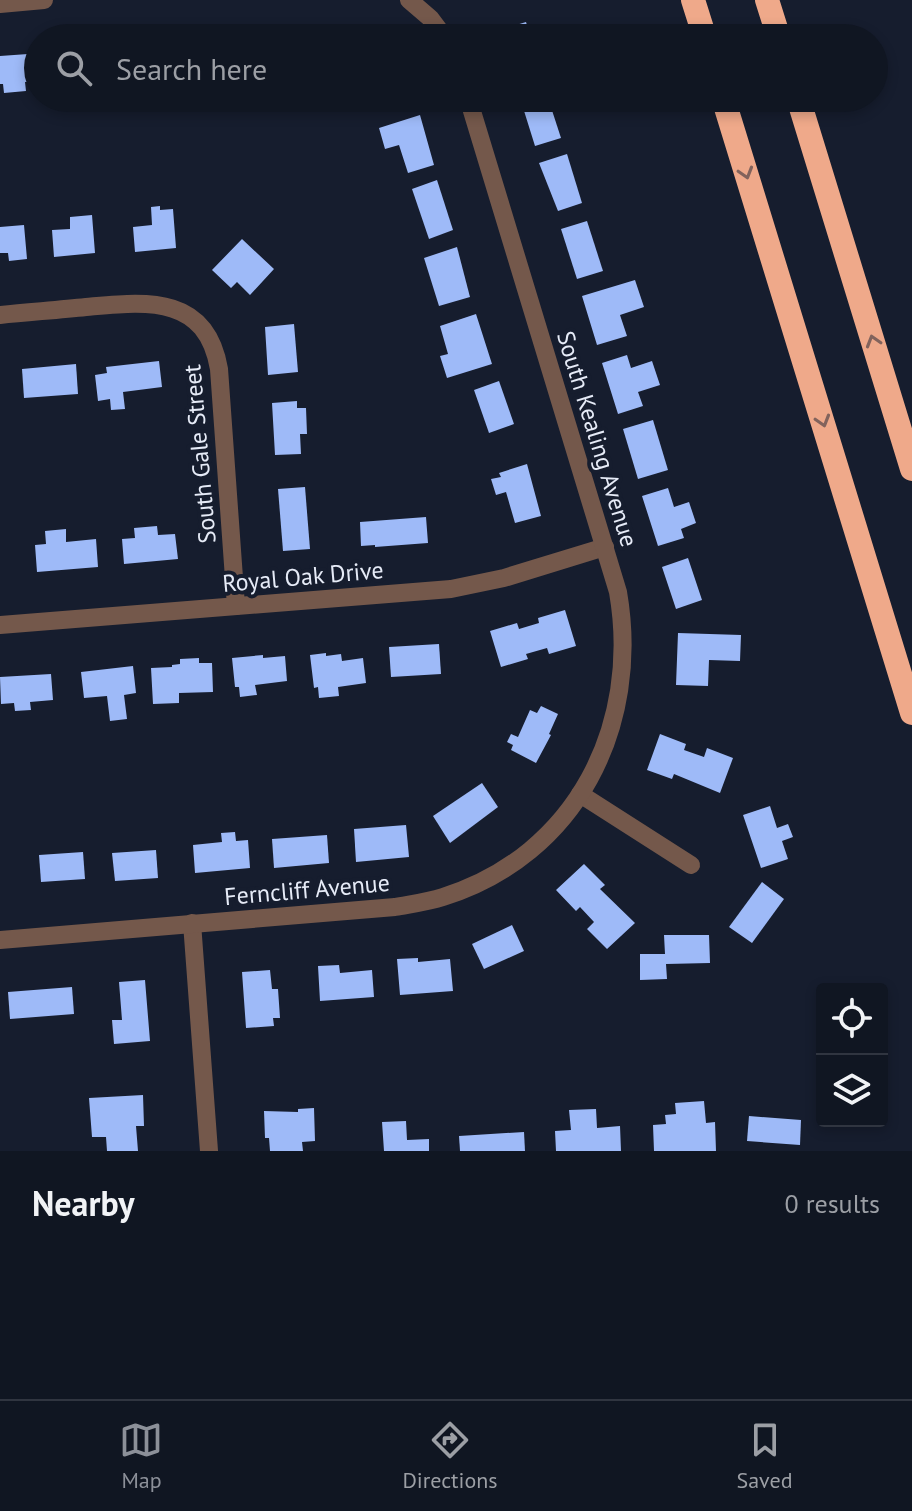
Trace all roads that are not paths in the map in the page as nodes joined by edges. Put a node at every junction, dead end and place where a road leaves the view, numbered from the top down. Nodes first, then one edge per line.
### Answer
1 (44, 0) edge
2 (409, 0) edge
3 (693, 0) edge
4 (767, 0) edge
5 (0, 4) edge
6 (434, 24) edge
7 (701, 24) edge
8 (775, 24) edge
9 (472, 112) edge
10 (727, 112) edge
11 (802, 112) edge
12 (0, 315) edge
13 (912, 469) edge
14 (605, 547) junction
15 (236, 606) junction
16 (0, 625) edge
17 (912, 713) edge
18 (580, 794) junction
19 (691, 865) dead end
20 (192, 923) junction
21 (0, 940) edge
22 (209, 1151) edge

1 - 5 street
2 - 6 street
3 - 7 highway
4 - 8 highway
9 - 14 street, South Kealing Avenue
10 -> 17 highway
13 -> 11 highway
12 - 15 street, South Gale Street
14 - 15 street, Royal Oak Drive
14 - 18 street, South Kealing Avenue
15 - 16 street, Royal Oak Drive
18 - 19 street
18 - 20 street, Ferncliff Avenue
20 - 21 street, Ferncliff Avenue
20 - 22 street

